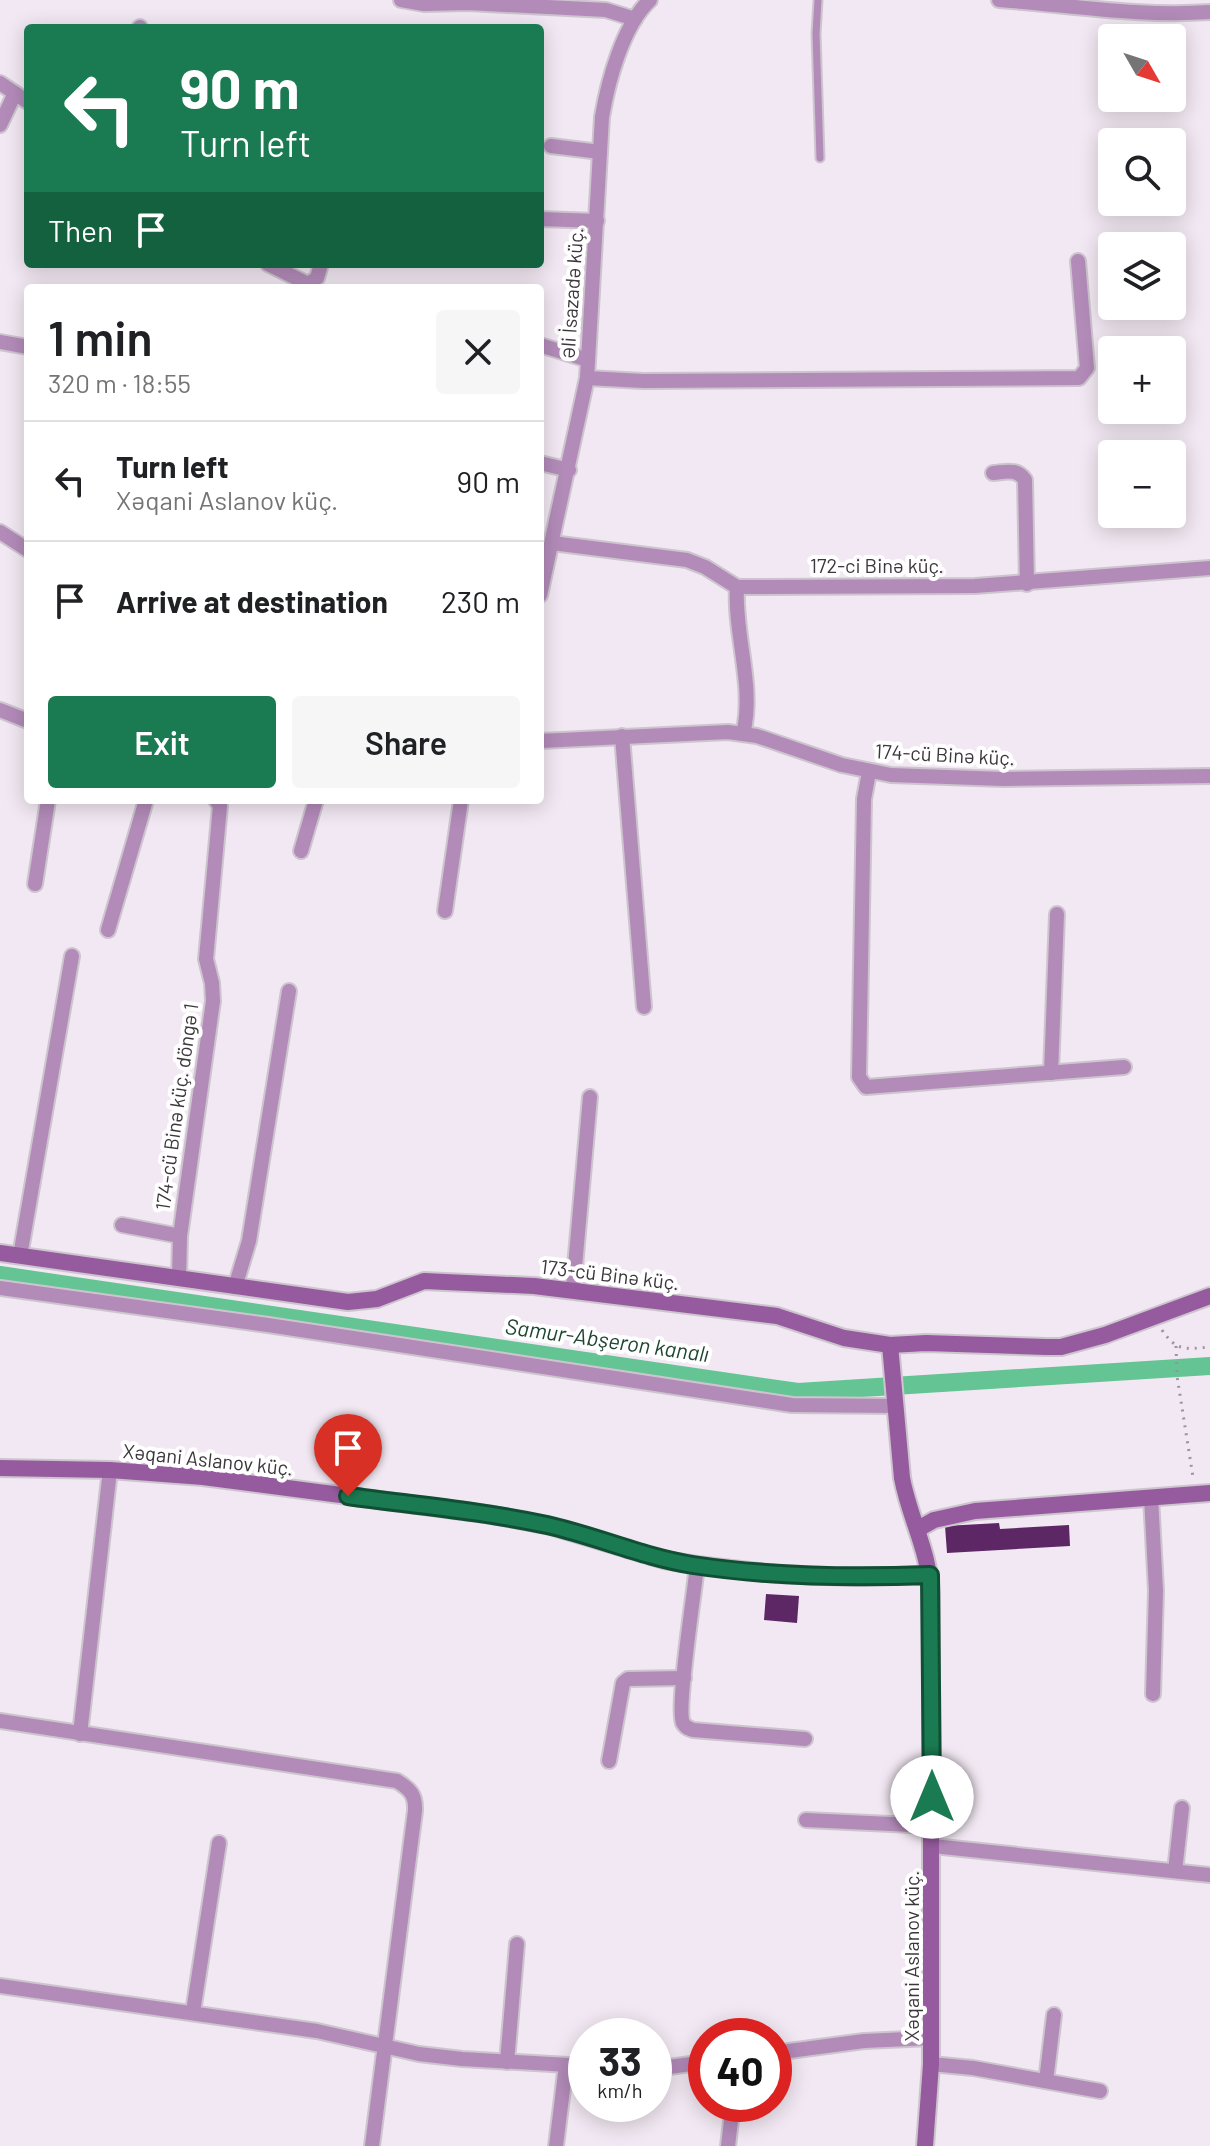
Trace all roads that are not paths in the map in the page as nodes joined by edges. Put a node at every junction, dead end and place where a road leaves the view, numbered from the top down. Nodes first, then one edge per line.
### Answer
1 (401, 0) edge
2 (650, 0) edge
3 (818, 0) edge
4 (999, 0) edge
5 (468, 1) edge
6 (1210, 12) edge
7 (635, 19) junction
8 (0, 83) edge
9 (22, 97) edge
10 (0, 125) edge
11 (551, 146) dead end
12 (600, 152) junction
13 (820, 158) dead end
14 (544, 219) edge
15 (597, 221) junction
16 (1078, 261) dead end
17 (276, 268) edge
18 (320, 268) edge
19 (308, 284) edge
20 (308, 284) edge
21 (0, 342) edge
22 (24, 346) edge
23 (544, 346) edge
24 (588, 360) junction
25 (587, 378) junction
26 (544, 464) edge
27 (569, 470) junction
28 (993, 473) dead end
29 (0, 532) edge
30 (552, 543) junction
31 (24, 547) edge
32 (1210, 568) edge
33 (544, 578) edge
34 (1027, 584) junction
35 (737, 587) junction
36 (0, 710) edge
37 (24, 719) edge
38 (743, 734) junction
39 (622, 736) junction
40 (544, 741) edge
41 (869, 772) junction
42 (1210, 776) edge
43 (47, 804) edge
44 (145, 804) edge
45 (219, 804) edge
46 (315, 804) edge
47 (460, 804) edge
48 (301, 851) dead end
49 (35, 884) dead end
50 (445, 911) dead end
51 (1057, 914) dead end
52 (108, 930) dead end
53 (72, 956) dead end
54 (289, 991) dead end
55 (644, 1007) dead end
56 (1124, 1067) dead end
57 (1051, 1073) junction
58 (590, 1097) dead end
59 (122, 1225) dead end
60 (180, 1236) junction
61 (0, 1253) edge
62 (20, 1256) junction
63 (179, 1279) junction
64 (235, 1287) junction
65 (0, 1288) edge
66 (573, 1289) junction
67 (1210, 1296) edge
68 (890, 1345) junction
69 (895, 1406) junction
70 (0, 1468) edge
71 (110, 1470) junction
72 (1203, 1493) edge
73 (1151, 1497) junction
74 (918, 1529) junction
75 (697, 1565) junction
76 (930, 1575) junction
77 (684, 1678) junction
78 (1153, 1694) dead end
79 (0, 1721) edge
80 (80, 1734) junction
81 (805, 1739) dead end
82 (609, 1761) dead end
83 (1182, 1808) dead end
84 (806, 1820) dead end
85 (933, 1826) junction
86 (219, 1843) dead end
87 (933, 1846) junction
88 (1175, 1871) junction
89 (1210, 1875) edge
90 (517, 1944) dead end
91 (0, 1986) edge
92 (193, 2012) junction
93 (1054, 2015) dead end
94 (931, 2038) junction
95 (385, 2048) junction
96 (792, 2051) edge
97 (507, 2062) junction
98 (931, 2064) junction
99 (566, 2065) joint
100 (1046, 2081) junction
101 (1100, 2091) dead end
102 (731, 2122) edge
103 (372, 2146) edge
104 (556, 2146) edge
105 (728, 2146) edge
106 (925, 2146) edge

1 - 5 street
2 - 7 street, Əli İsazadə küç.
3 - 13 lane
4 - 6 street
5 - 7 street
7 - 12 street, Əli İsazadə küç.
8 - 9 street
9 - 10 street
11 - 12 street
12 - 15 street, Əli İsazadə küç.
14 - 15 street
15 - 24 street, Əli İsazadə küç.
16 - 25 street
17 - 19 street
18 - 20 street
21 - 22 street
23 - 24 street
24 - 25 street, Əli İsazadə küç.
25 - 27 street, Əli İsazadə küç.
26 - 27 street
27 - 30 street, Əli İsazadə küç.
28 - 34 street
29 - 31 street
30 - 33 street, Əli İsazadə küç.
30 - 35 street
32 - 34 street, 172-ci Binə küç.
34 - 35 street, 172-ci Binə küç.
35 - 38 street
36 - 37 street
38 - 39 street, 174-cü Binə küç.
38 - 41 street, 174-cü Binə küç.
39 - 40 street, 174-cü Binə küç.
39 - 55 street
41 - 42 street, 174-cü Binə küç.
41 - 57 street
43 - 49 street
44 - 52 street
45 - 60 street, 174-cü Binə küç. döngə 1
46 - 48 street
47 - 50 street
51 - 57 street
53 - 62 street
54 - 64 street
56 - 57 street
58 - 66 street
59 - 60 street
60 - 63 street, 174-cü Binə küç. döngə 1
61 - 62 street, 173-cü Binə küç.
62 - 63 street, 173-cü Binə küç.
63 - 64 street, 173-cü Binə küç.
64 - 66 street, 173-cü Binə küç.
65 - 69 street
66 - 68 street, 173-cü Binə küç.
67 - 68 street, 173-cü Binə küç.
68 - 69 street, Xəqani Aslanov küç.
69 - 74 street, Xəqani Aslanov küç.
70 - 71 street, Xəqani Aslanov küç.
71 - 75 street, Xəqani Aslanov küç.
71 - 80 street
72 - 73 street
73 - 74 street
73 - 78 street
74 - 76 street, Xəqani Aslanov küç.
75 - 76 street, Xəqani Aslanov küç.
75 - 77 street
76 - 85 street, Xəqani Aslanov küç.
77 - 81 street
77 - 82 street
79 - 80 street
80 - 95 street
83 - 88 street
84 - 85 street
85 - 87 street, Xəqani Aslanov küç.
86 - 92 street
87 - 88 street
87 - 94 street, Xəqani Aslanov küç.
88 - 89 street
90 - 97 street
91 - 92 street
92 - 95 street
93 - 100 street
94 - 96 street
94 - 98 street, Xəqani Aslanov küç.
95 - 97 street
95 - 103 street
97 - 99 street
98 - 100 street
98 - 106 street, Xəqani Aslanov küç.
99 - 104 street
100 - 101 street
102 - 105 street

